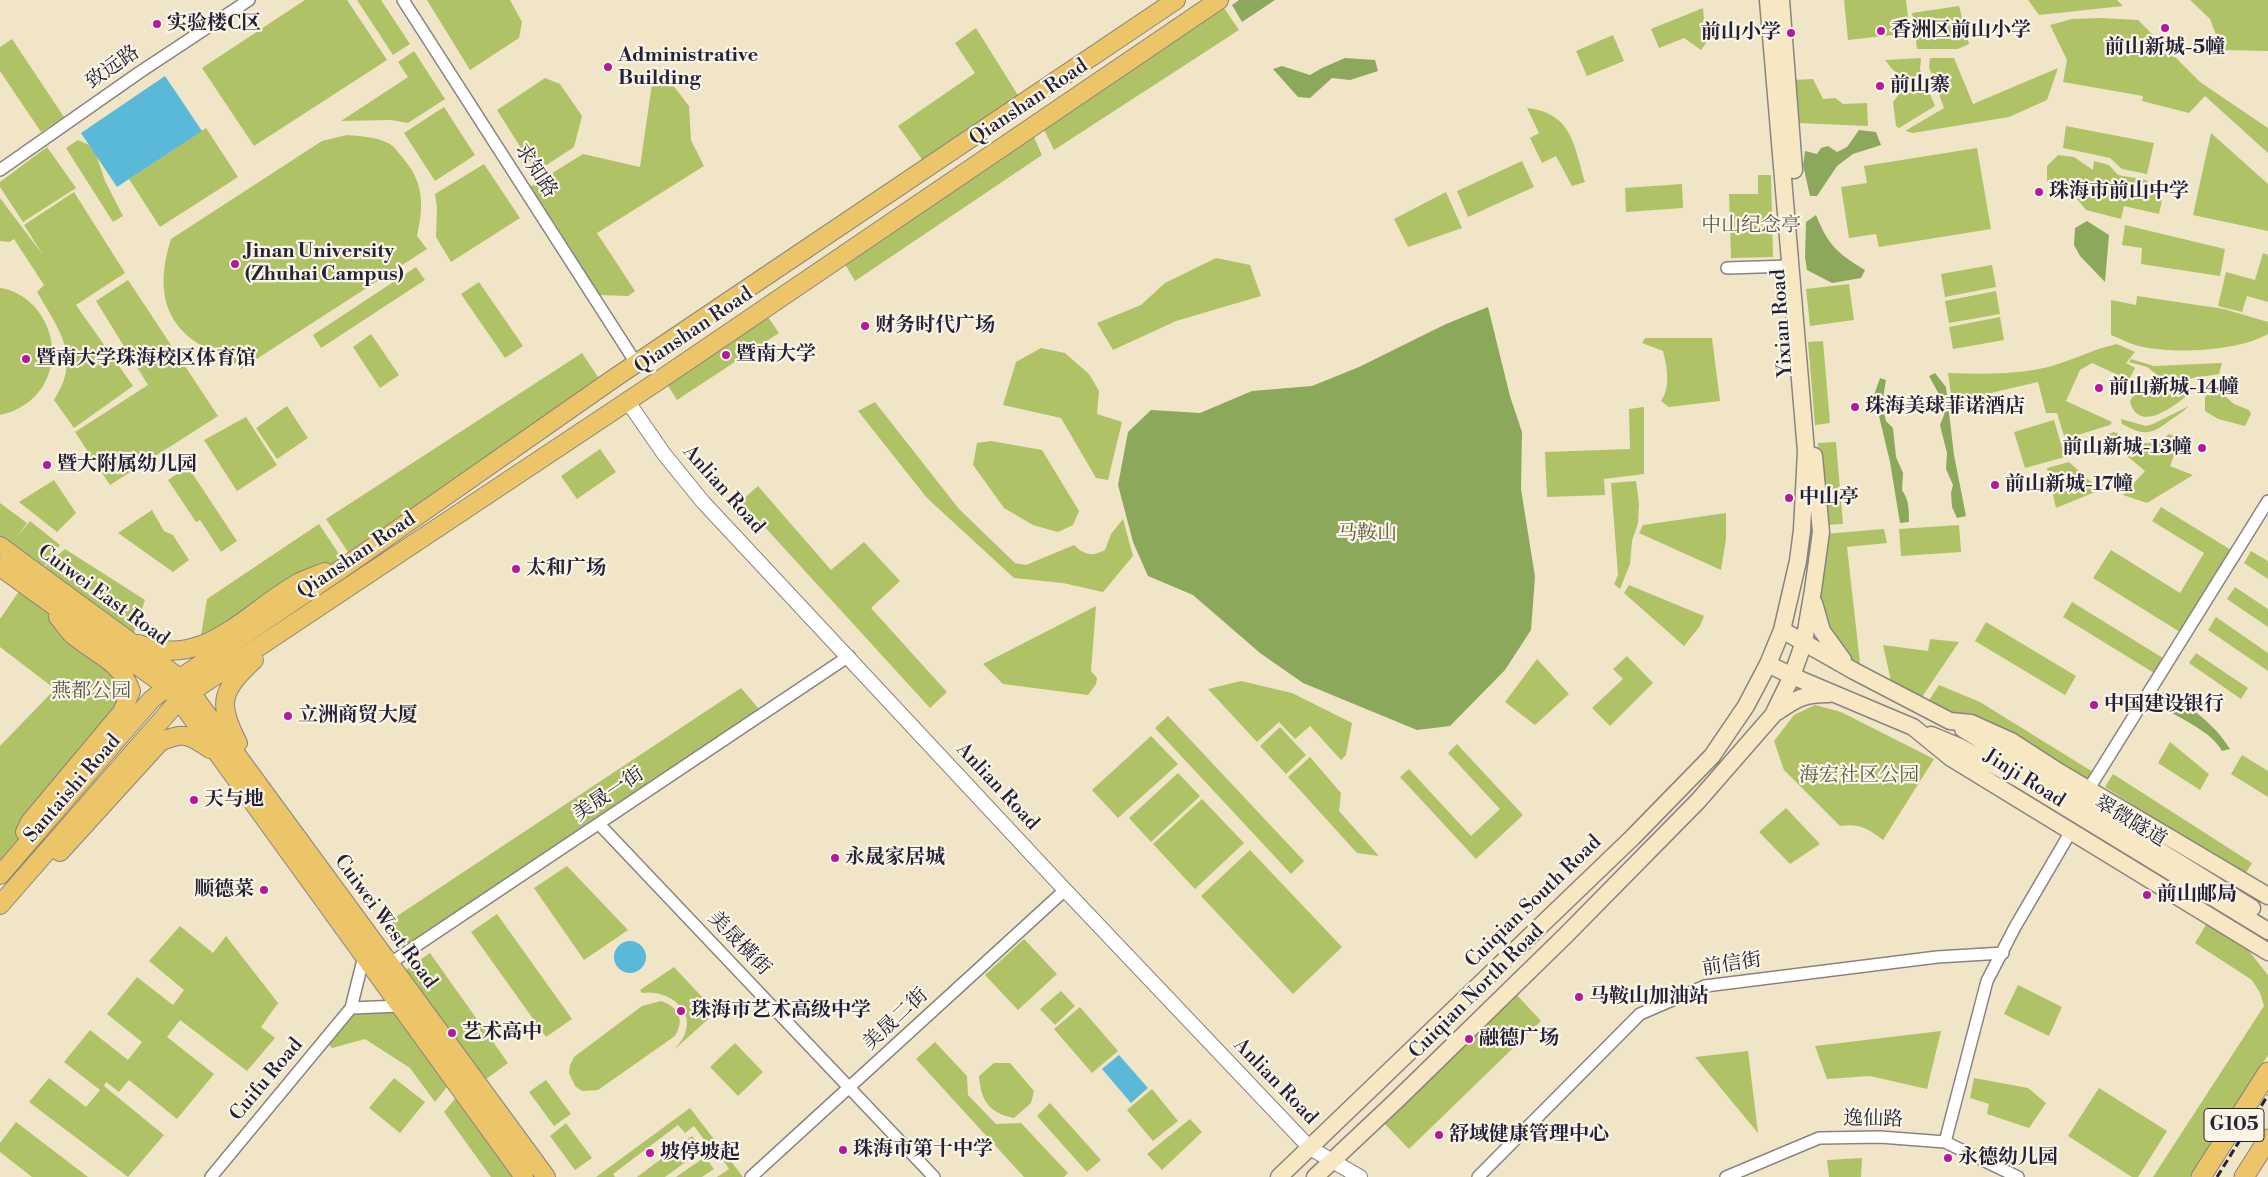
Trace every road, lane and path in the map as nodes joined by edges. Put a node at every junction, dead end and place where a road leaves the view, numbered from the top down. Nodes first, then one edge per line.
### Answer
1 (249, 0) edge
2 (403, 0) edge
3 (1176, 0) edge
4 (1218, 0) edge
5 (1768, 0) edge
6 (1781, 0) edge
7 (0, 170) edge
8 (1790, 266) junction
9 (1727, 268) dead end
10 (636, 363) junction
11 (628, 402) junction
12 (2268, 501) edge
13 (0, 546) edge
14 (350, 563) junction
15 (0, 567) edge
16 (1813, 590) junction
17 (42, 597) junction
18 (285, 630) junction
19 (1782, 630) junction
20 (125, 638) junction
21 (1804, 642) junction
22 (849, 656) junction
23 (1768, 664) junction
24 (1861, 675) junction
25 (1792, 676) junction
26 (179, 690) junction
27 (1839, 694) junction
28 (1859, 703) junction
29 (1773, 715) junction
30 (1950, 721) junction
31 (1913, 727) junction
32 (219, 756) junction
33 (2088, 790) junction
34 (263, 792) junction
35 (599, 824) junction
36 (2070, 832) junction
37 (2, 872) edge
38 (1064, 890) junction
39 (2268, 896) edge
40 (3, 901) edge
41 (2268, 918) edge
42 (2268, 931) edge
43 (2253, 944) junction
44 (2003, 952) junction
45 (2268, 952) edge
46 (364, 956) junction
47 (2268, 963) edge
48 (389, 964) junction
49 (400, 1006) junction
50 (351, 1008) junction
51 (2268, 1072) edge
52 (850, 1088) junction
53 (2268, 1138) edge
54 (1945, 1142) junction
55 (1310, 1148) junction
56 (1332, 1161) junction
57 (211, 1177) edge
58 (524, 1177) edge
59 (546, 1177) edge
60 (751, 1177) edge
61 (934, 1177) edge
62 (1279, 1177) edge
63 (1315, 1177) edge
64 (1360, 1177) edge
65 (1478, 1177) edge
66 (1726, 1177) edge
67 (2018, 1177) edge
68 (2201, 1177) edge
69 (2244, 1177) edge

1 - 7 street, 致远路
2 - 10 street, 求知路
3 - 10 main road, Qianshan Road
4 - 11 main road, Qianshan Road
5 - 8 main road, Yixian Road
6 - 16 main road, Yixian Road
8 - 9 street
8 - 19 main road, Yixian Road
10 - 14 main road, Qianshan Road
11 - 18 main road, Qianshan Road
11 - 22 street, Anlian Road
12 - 33 street
13 - 20 main road, Cuiwei East Road
14 - 20 main road
14 - 26 main road, Qianshan Road
15 - 17 main road, Cuiwei East Road
16 - 21 main road, Yixian Road
16 - 24 main road
17 - 26 main road, Cuiwei East Road
17 - 37 main road
18 - 26 main road, Qianshan Road
18 - 34 main road
19 - 21 main road, Jinji Road
19 - 23 main road, Cuiqian South Road
20 - 26 main road, Cuiwei East Road
21 - 24 main road, Jinji Road
21 - 25 main road, Cuiqian North Road
22 - 35 street, 美晟一街
22 - 38 street, Anlian Road
23 - 25 main road, Jinji Road
23 - 55 main road, Cuiqian South Road
24 - 28 main road
24 - 30 main road, Jinji Road
25 - 27 main road, Jinji Road
25 - 29 main road, Cuiqian North Road
26 - 32 main road, Cuiwei West Road
26 - 34 main road, Cuiwei West Road
26 - 37 main road, Santaishi Road
26 - 40 main road, Santaishi Road
27 - 28 main road, Jinji Road
27 - 29 main road
28 - 31 main road, Jinji Road
29 - 56 main road, Cuiqian North Road
30 - 33 main road, Jinji Road
30 - 41 main road, 翠微隧道
31 - 36 main road, Jinji Road
31 - 42 main road, 翠微隧道
32 - 40 main road
32 - 46 main road, Cuiwei West Road
33 - 39 main road, Jinji Road
34 - 48 main road, Cuiwei West Road
35 - 48 street, 美晟一街
35 - 52 street, 美晟橫街
36 - 43 main road, Jinji Road
36 - 44 street
38 - 52 street, 美晟二街
38 - 55 street, Anlian Road
43 - 45 main road, Jinji Road
43 - 47 main road
44 - 54 street
44 - 65 street, 前信街
46 - 49 main road, Cuiwei West Road
46 - 50 street
48 - 59 main road, Cuiwei West Road
49 - 50 street
49 - 58 main road, Cuiwei West Road
50 - 57 street, Cuifu Road
51 - 68 highway, G105
52 - 60 street, 美晟二街
52 - 61 street, 美晟橫街
53 - 69 highway, G105
54 - 66 street, 逸仙路
54 - 67 street, 逸仙路
55 - 56 street, Anlian Road
55 - 62 main road, Cuiqian South Road
56 - 63 main road, Cuiqian North Road
56 - 64 street, Anlian Road

